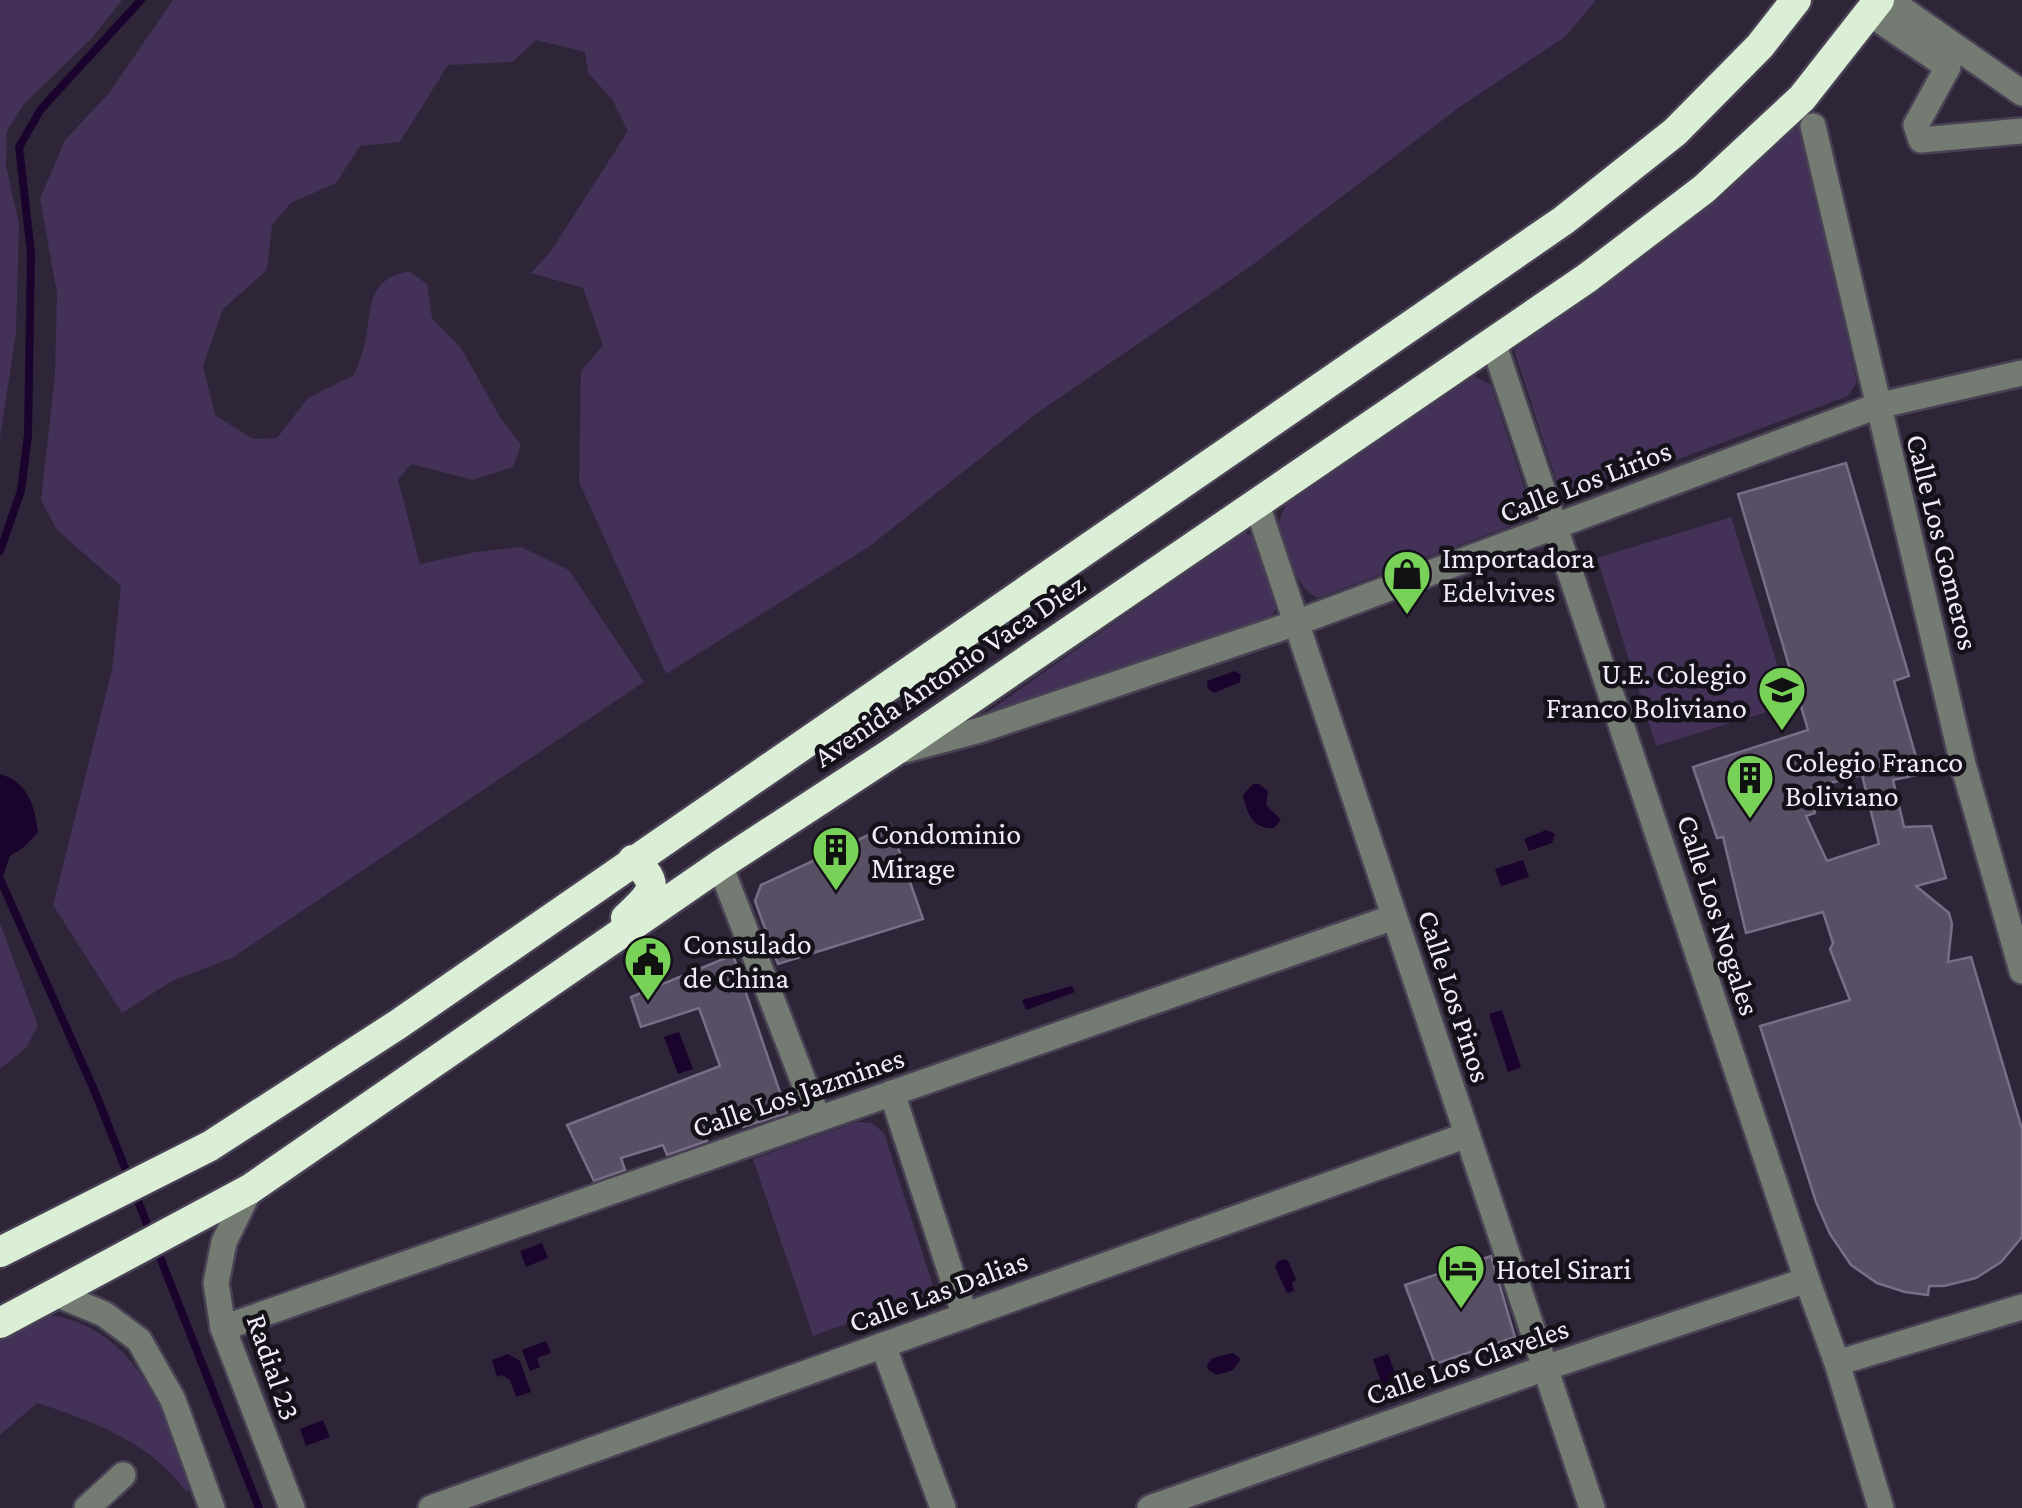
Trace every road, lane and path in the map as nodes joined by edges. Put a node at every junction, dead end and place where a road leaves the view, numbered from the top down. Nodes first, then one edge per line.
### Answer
1 (1796, 0) edge
2 (1879, 4) edge
3 (1954, 60) junction
4 (2022, 93) edge
5 (1814, 126) dead end
6 (2022, 130) edge
7 (1493, 342) junction
8 (2022, 373) edge
9 (1877, 406) junction
10 (1256, 504) junction
11 (1556, 527) junction
12 (1296, 623) junction
13 (890, 754) junction
14 (633, 860) junction
15 (720, 866) junction
16 (1394, 917) junction
17 (582, 962) junction
18 (2022, 971) edge
19 (892, 1093) junction
20 (818, 1120) junction
21 (1467, 1136) junction
22 (250, 1189) junction
23 (0, 1252) edge
24 (1807, 1280) junction
25 (56, 1294) junction
26 (2022, 1308) edge
27 (965, 1316) junction
28 (0, 1323) edge
29 (223, 1328) junction
30 (883, 1346) junction
31 (1837, 1363) junction
32 (1545, 1368) junction
33 (124, 1475) dead end
34 (86, 1508) edge
35 (212, 1508) edge
36 (292, 1508) edge
37 (431, 1508) edge
38 (942, 1508) edge
39 (1150, 1508) edge
40 (1592, 1508) edge
41 (1881, 1508) edge

1 - 14 highway, Avenida Antonio Vaca Diez
2 - 3 street
2 - 7 highway, Avenida Antonio Vaca Diez
3 - 4 street
3 - 6 street
5 - 9 street, Calle Los Gomeros
7 - 10 highway, Avenida Antonio Vaca Diez
7 - 11 street, Calle Los Nogales
8 - 9 street, Calle Los Lirios
9 - 11 street, Calle Los Lirios
9 - 18 street, Calle Los Gomeros
10 - 12 street, Calle Los Pinos
10 - 13 highway, Avenida Antonio Vaca Diez
11 - 12 street, Calle Los Lirios
11 - 24 street, Calle Los Nogales
12 - 13 street, Calle Los Lirios
12 - 16 street, Calle Los Pinos
13 - 15 highway, Avenida Antonio Vaca Diez
14 - 17 highway
14 - 23 highway, Avenida Antonio Vaca Diez
15 - 17 highway, Avenida Antonio Vaca Diez
15 - 20 street
16 - 19 street, Calle Los Jazmines
16 - 21 street, Calle Los Pinos
17 - 22 highway, Avenida Antonio Vaca Diez
19 - 20 street, Calle Los Jazmines
19 - 27 street
20 - 29 street, Calle Los Jazmines
21 - 27 street, Calle Las Dalias
21 - 32 street, Calle Los Pinos
22 - 25 highway, Avenida Antonio Vaca Diez
22 - 29 street, Radial 23
24 - 31 street, Calle Los Nogales
24 - 32 street, Calle Los Claveles
25 - 28 highway, Avenida Antonio Vaca Diez
25 - 35 street
26 - 31 street
27 - 30 street, Calle Las Dalias
29 - 36 street, Radial 23
30 - 37 street, Calle Las Dalias
30 - 38 street
31 - 41 street, Calle Los Nogales
32 - 39 street, Calle Los Claveles
32 - 40 street, Calle Los Pinos
33 - 34 street

